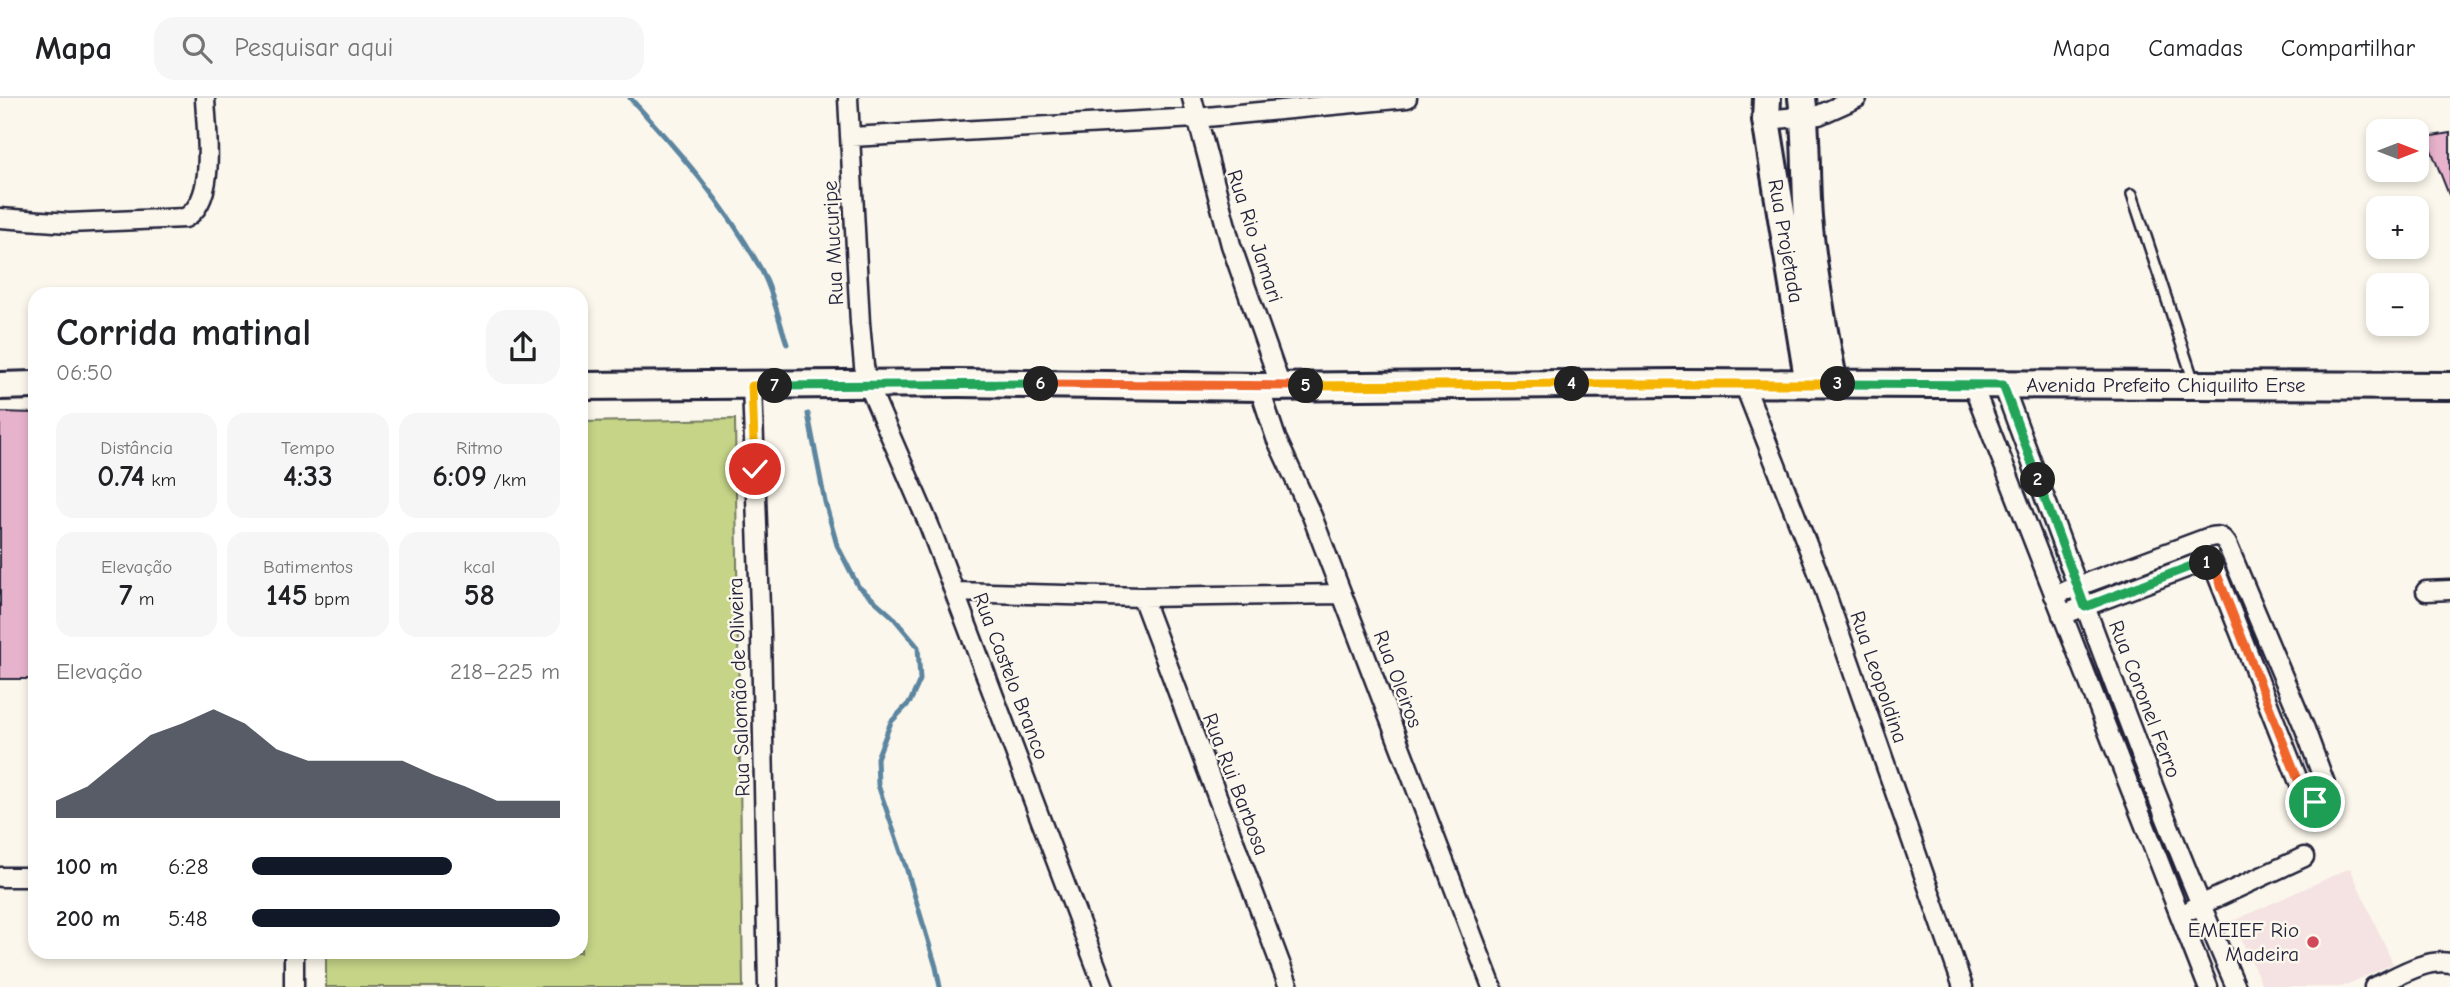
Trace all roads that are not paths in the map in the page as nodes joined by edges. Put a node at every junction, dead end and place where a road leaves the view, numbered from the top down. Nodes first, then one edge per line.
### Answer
1 (205, 98) edge
2 (848, 98) edge
3 (1192, 98) edge
4 (1407, 98) edge
5 (1857, 98) edge
6 (1358, 99) edge
7 (1803, 108) edge
8 (1767, 109) edge
9 (1196, 118) junction
10 (850, 136) junction
11 (2132, 194) dead end
12 (0, 218) edge
13 (868, 384) junction
14 (1744, 384) junction
15 (1822, 384) junction
16 (2003, 385) junction
17 (0, 386) edge
18 (28, 386) edge
19 (588, 386) edge
20 (752, 386) junction
21 (1973, 386) junction
22 (2195, 386) junction
23 (2450, 386) edge
24 (1270, 387) junction
25 (2207, 538) junction
26 (2206, 563) junction
27 (2077, 585) junction
28 (2450, 590) edge
29 (2426, 591) dead end
30 (955, 592) junction
31 (1342, 594) junction
32 (2054, 594) junction
33 (1142, 597) junction
34 (2085, 607) junction
35 (2062, 615) junction
36 (2139, 747) junction
37 (2118, 756) junction
38 (2304, 857) dead end
39 (0, 877) edge
40 (28, 877) edge
41 (2201, 906) junction
42 (2179, 914) junction
43 (294, 959) edge
44 (2450, 963) edge
45 (294, 987) edge
46 (768, 987) edge
47 (1104, 987) edge
48 (1289, 987) edge
49 (1492, 987) edge
50 (1963, 987) edge
51 (2208, 987) edge
52 (2236, 987) edge
53 (2374, 987) edge

1 - 12 street
2 - 10 street, Rua Mucuripe
3 - 9 street, Rua Rio Jamari
4 - 6 street
5 - 7 street
6 - 9 street
7 - 8 street
7 - 15 street, Rua Projetada
8 - 15 street, Rua Projetada
9 - 10 street
9 - 24 street, Rua Rio Jamari
10 - 13 street, Rua Mucuripe
11 - 22 lane
13 - 20 street, Avenida Prefeito Chiquilito Erse
13 - 24 street, Avenida Prefeito Chiquilito Erse
13 - 30 street, Rua Castelo Branco
14 - 15 street, Avenida Prefeito Chiquilito Erse
14 - 24 street, Avenida Prefeito Chiquilito Erse
14 - 50 street, Rua Leopoldina
15 - 21 street, Avenida Prefeito Chiquilito Erse
16 - 21 street, Avenida Prefeito Chiquilito Erse
16 - 22 street, Avenida Prefeito Chiquilito Erse
16 - 27 street, Rua Coronel Ferro
17 - 18 street
19 - 20 street, Avenida Prefeito Chiquilito Erse
20 - 46 street, Rua Salomão de Oliveira
21 - 32 street
22 - 23 street, Avenida Prefeito Chiquilito Erse
24 - 31 street, Rua Oleiros
25 - 26 street
25 - 26 street
25 - 27 street
26 - 34 street
27 - 32 street
27 - 34 street, Rua Coronel Ferro
28 - 29 street
30 - 33 street
30 - 47 street, Rua Castelo Branco
31 - 33 street
31 - 49 street, Rua Oleiros
32 - 35 street
33 - 48 street, Rua Rui Barbosa
34 - 35 street
34 - 36 street, Rua Coronel Ferro
35 - 37 street
36 - 37 street
36 - 41 street, Rua Coronel Ferro
37 - 42 street
38 - 41 street
39 - 40 street
41 - 42 street
41 - 52 street, Rua Coronel Ferro
42 - 51 street
43 - 45 street
44 - 53 street

